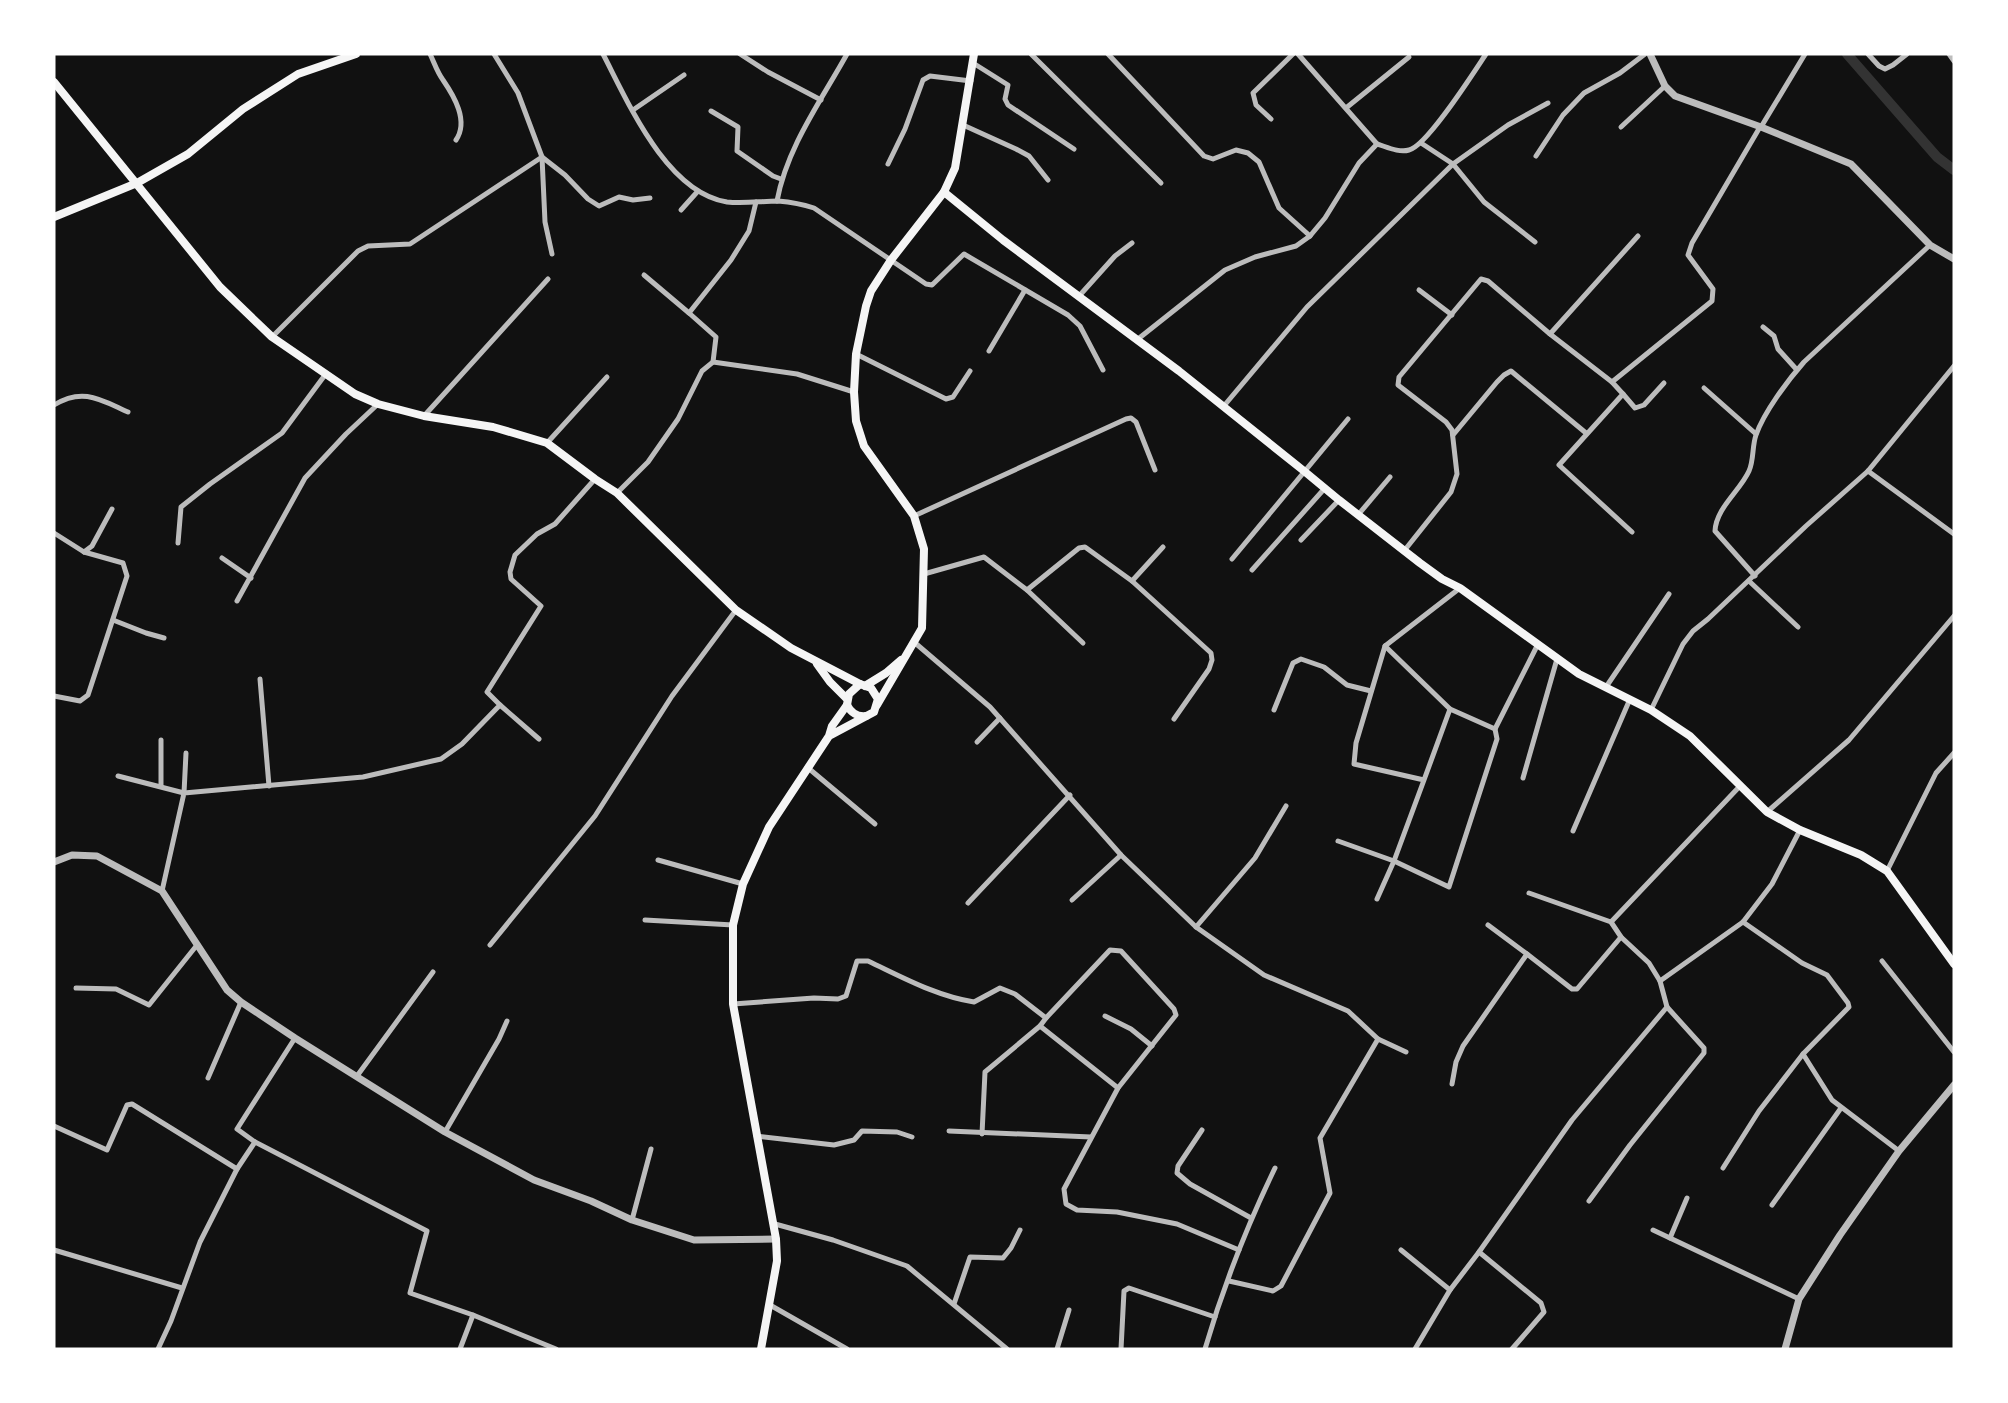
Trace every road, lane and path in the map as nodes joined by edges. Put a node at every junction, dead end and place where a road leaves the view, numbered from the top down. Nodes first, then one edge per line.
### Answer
1 (357, 54) edge
2 (430, 54) edge
3 (494, 54) edge
4 (603, 54) edge
5 (740, 54) edge
6 (847, 54) edge
7 (1031, 54) edge
8 (1108, 54) edge
9 (1296, 54) edge
10 (1486, 54) edge
11 (1645, 54) edge
12 (1650, 54) edge
13 (1805, 54) edge
14 (1868, 54) edge
15 (1907, 54) edge
16 (1949, 54) edge
17 (1409, 57) dead end
18 (974, 58) edge
19 (1954, 61) edge
20 (684, 75) dead end
21 (971, 81) junction
22 (54, 82) edge
23 (1665, 86) junction
24 (821, 100) junction
25 (1548, 103) dead end
26 (1346, 108) junction
27 (633, 110) junction
28 (711, 111) dead end
29 (1271, 119) dead end
30 (963, 125) junction
31 (1621, 127) dead end
32 (1760, 127) junction
33 (456, 140) dead end
34 (1421, 143) junction
35 (1377, 144) junction
36 (1074, 149) dead end
37 (1536, 156) dead end
38 (542, 157) junction
39 (888, 164) dead end
40 (1453, 164) junction
41 (781, 179) junction
42 (1048, 180) dead end
43 (136, 183) junction
44 (1161, 183) dead end
45 (698, 190) junction
46 (944, 192) junction
47 (650, 198) dead end
48 (777, 201) junction
49 (756, 202) junction
50 (681, 210) dead end
51 (54, 217) edge
52 (1310, 236) junction
53 (1638, 236) dead end
54 (1132, 243) dead end
55 (1535, 243) dead end
56 (1930, 245) junction
57 (552, 254) dead end
58 (1954, 259) edge
59 (891, 260) junction
60 (645, 275) dead end
61 (548, 279) dead end
62 (1025, 290) junction
63 (1419, 290) dead end
64 (1080, 296) junction
65 (689, 313) junction
66 (1452, 315) junction
67 (1763, 327) dead end
68 (1550, 334) junction
69 (272, 337) junction
70 (1138, 339) junction
71 (989, 351) dead end
72 (856, 354) junction
73 (712, 362) junction
74 (1954, 366) edge
75 (1103, 370) dead end
76 (1797, 370) junction
77 (970, 371) dead end
78 (326, 375) junction
79 (607, 377) dead end
80 (1612, 382) junction
81 (1664, 383) dead end
82 (1704, 388) dead end
83 (854, 392) junction
84 (1623, 394) junction
85 (378, 404) junction
86 (54, 405) edge
87 (1223, 407) junction
88 (128, 412) dead end
89 (424, 416) junction
90 (1348, 419) dead end
91 (1586, 433) junction
92 (1756, 434) junction
93 (1453, 435) junction
94 (547, 443) junction
95 (1155, 471) dead end
96 (1304, 471) junction
97 (1868, 471) junction
98 (1390, 477) dead end
99 (595, 479) junction
100 (1325, 488) junction
101 (617, 493) junction
102 (1338, 500) junction
103 (112, 509) dead end
104 (1358, 515) junction
105 (914, 516) junction
106 (54, 532) edge
107 (1632, 532) dead end
108 (1954, 534) edge
109 (1301, 540) dead end
110 (178, 543) dead end
111 (1162, 547) dead end
112 (1404, 551) junction
113 (84, 552) junction
114 (222, 558) dead end
115 (1232, 559) dead end
116 (1252, 570) dead end
117 (924, 574) junction
118 (1755, 576) junction
119 (251, 578) junction
120 (1132, 581) junction
121 (1749, 582) junction
122 (1460, 588) junction
123 (1027, 590) junction
124 (1669, 594) dead end
125 (237, 602) dead end
126 (736, 610) junction
127 (1954, 616) edge
128 (113, 620) junction
129 (1798, 627) dead end
130 (164, 638) dead end
131 (914, 642) junction
132 (1083, 643) dead end
133 (1385, 646) junction
134 (1537, 646) junction
135 (904, 657) junction
136 (1557, 659) junction
137 (815, 661) junction
138 (260, 679) dead end
139 (863, 685) junction
140 (1606, 687) junction
141 (1371, 690) junction
142 (54, 696) edge
143 (1630, 699) junction
144 (847, 702) junction
145 (500, 705) junction
146 (877, 705) junction
147 (1450, 709) junction
148 (1274, 710) dead end
149 (1651, 710) junction
150 (867, 716) junction
151 (1000, 718) junction
152 (1174, 719) dead end
153 (1495, 729) junction
154 (830, 736) junction
155 (538, 739) dead end
156 (161, 740) dead end
157 (977, 742) dead end
158 (186, 753) dead end
159 (1954, 753) edge
160 (807, 767) junction
161 (118, 777) dead end
162 (1523, 778) dead end
163 (1424, 780) junction
164 (161, 786) junction
165 (269, 786) junction
166 (1740, 786) junction
167 (184, 793) junction
168 (1070, 795) junction
169 (1286, 807) dead end
170 (1767, 812) junction
171 (875, 824) dead end
172 (1800, 830) junction
173 (1572, 831) dead end
174 (1338, 841) dead end
175 (1121, 855) junction
176 (658, 860) dead end
177 (1394, 861) junction
178 (54, 862) edge
179 (1887, 871) junction
180 (743, 884) junction
181 (162, 891) junction
182 (1528, 893) dead end
183 (1377, 899) dead end
184 (1072, 900) dead end
185 (968, 903) dead end
186 (645, 920) dead end
187 (1611, 922) junction
188 (1743, 922) junction
189 (733, 925) junction
190 (1488, 925) dead end
191 (1196, 927) junction
192 (1621, 937) junction
193 (196, 945) junction
194 (490, 945) dead end
195 (1527, 954) junction
196 (1882, 961) dead end
197 (1954, 964) edge
198 (433, 972) dead end
199 (1660, 981) junction
200 (76, 988) dead end
201 (241, 1002) junction
202 (733, 1004) junction
203 (1667, 1007) junction
204 (1105, 1016) dead end
205 (1046, 1018) junction
206 (507, 1021) dead end
207 (1040, 1026) junction
208 (295, 1038) junction
209 (1378, 1039) junction
210 (1152, 1046) junction
211 (1406, 1052) dead end
212 (1954, 1052) edge
213 (1803, 1054) junction
214 (357, 1076) junction
215 (208, 1078) dead end
216 (1452, 1084) dead end
217 (1954, 1085) edge
218 (1118, 1088) junction
219 (1841, 1108) junction
220 (54, 1126) edge
221 (1202, 1130) dead end
222 (949, 1131) dead end
223 (445, 1132) junction
224 (982, 1134) junction
225 (756, 1136) junction
226 (912, 1137) dead end
227 (1091, 1137) junction
228 (255, 1142) junction
229 (651, 1149) dead end
230 (1899, 1151) junction
231 (1275, 1168) dead end
232 (1723, 1168) dead end
233 (237, 1169) junction
234 (1687, 1198) dead end
235 (1589, 1201) dead end
236 (1772, 1205) dead end
237 (1251, 1218) junction
238 (632, 1220) junction
239 (774, 1224) junction
240 (1020, 1230) dead end
241 (1653, 1230) dead end
242 (1670, 1238) junction
243 (776, 1239) junction
244 (54, 1250) edge
245 (1239, 1250) junction
246 (1401, 1250) dead end
247 (1479, 1252) junction
248 (1229, 1281) junction
249 (182, 1288) junction
250 (1450, 1290) junction
251 (1799, 1299) junction
252 (954, 1304) junction
253 (770, 1305) junction
254 (1069, 1310) dead end
255 (474, 1315) junction
256 (1215, 1317) junction
257 (158, 1349) edge
258 (460, 1349) edge
259 (556, 1349) edge
260 (761, 1349) edge
261 (847, 1349) edge
262 (1007, 1349) edge
263 (1057, 1349) edge
264 (1121, 1349) edge
265 (1205, 1349) edge
266 (1415, 1349) edge
267 (1512, 1349) edge
268 (1785, 1349) edge

1 - 43 main road
2 - 33 street
3 - 38 street
4 - 27 street
5 - 24 street
6 - 24 street
7 - 44 street
8 - 52 street
9 - 26 street
9 - 29 street
10 - 34 street
11 - 37 street
12 - 23 street
13 - 32 street
14 - 15 street
16 - 19 street
17 - 26 street
18 - 21 main road
18 - 36 street
20 - 27 street
21 - 30 main road
21 - 39 street
22 - 43 main road
23 - 31 street
23 - 32 street
24 - 41 street
25 - 40 street
26 - 35 street
27 - 45 street
28 - 41 street
30 - 42 street
30 - 46 main road
32 - 56 street
32 - 80 street
34 - 35 street
34 - 40 street
35 - 52 street
38 - 47 street
38 - 57 street
38 - 69 street
40 - 55 street
40 - 87 street
41 - 48 street
43 - 51 main road
43 - 69 main road
45 - 49 street
45 - 50 street
46 - 59 main road
46 - 64 main road
48 - 49 street
48 - 59 street
49 - 65 street
52 - 70 street
53 - 68 street
54 - 64 street
56 - 58 street
56 - 76 street
59 - 62 street
59 - 72 main road
60 - 65 street
61 - 89 street
62 - 71 street
62 - 75 street
63 - 66 street
64 - 70 main road
65 - 73 street
66 - 68 street
66 - 93 street
67 - 76 street
68 - 80 street
69 - 78 main road
70 - 87 main road
72 - 77 street
72 - 83 main road
73 - 83 street
73 - 101 street
74 - 97 street
76 - 92 street
78 - 85 main road
78 - 110 street
79 - 94 street
80 - 84 street
81 - 84 street
82 - 92 street
83 - 105 main road
84 - 91 street
85 - 89 main road
85 - 119 street
86 - 88 street
87 - 96 main road
89 - 94 main road
90 - 96 street
91 - 93 street
91 - 107 street
92 - 118 street
93 - 112 street
94 - 99 main road
95 - 105 street
96 - 100 main road
96 - 115 street
97 - 108 street
97 - 118 street
98 - 104 street
99 - 101 main road
99 - 145 street
100 - 102 main road
100 - 116 street
101 - 126 main road
102 - 104 main road
102 - 109 street
103 - 113 street
104 - 112 main road
105 - 117 main road
106 - 113 street
111 - 120 street
112 - 122 main road
113 - 128 street
114 - 119 street
117 - 123 street
117 - 131 main road
118 - 121 street
119 - 125 street
120 - 123 street
120 - 152 street
121 - 129 street
121 - 149 street
122 - 133 street
122 - 134 main road
123 - 132 street
124 - 140 street
126 - 137 main road
126 - 194 street
127 - 170 street
128 - 130 street
128 - 142 street
131 - 135 main road
131 - 151 street
133 - 141 street
133 - 147 street
134 - 136 main road
134 - 153 street
135 - 139 main road
135 - 146 main road
136 - 140 main road
136 - 162 street
137 - 139 main road
137 - 144 main road
138 - 165 street
139 - 144 main road
139 - 146 main road
140 - 143 main road
141 - 148 street
141 - 163 street
143 - 149 main road
143 - 173 street
144 - 150 main road
144 - 154 main road
145 - 155 street
145 - 165 street
146 - 150 main road
147 - 153 street
147 - 163 street
149 - 166 main road
150 - 154 main road
151 - 157 street
151 - 168 street
153 - 177 street
154 - 160 main road
156 - 164 street
158 - 167 street
159 - 179 street
160 - 171 street
160 - 180 main road
161 - 164 street
163 - 177 street
164 - 167 street
165 - 167 street
166 - 170 main road
166 - 187 street
167 - 181 street
168 - 175 street
168 - 185 street
169 - 191 street
170 - 172 main road
172 - 179 main road
172 - 188 street
174 - 177 street
175 - 184 street
175 - 191 street
176 - 180 street
177 - 183 street
178 - 181 street
179 - 197 main road
180 - 189 main road
181 - 193 street
182 - 187 street
186 - 189 street
187 - 192 street
188 - 199 street
188 - 213 street
189 - 202 main road
190 - 195 street
191 - 209 street
192 - 195 street
192 - 199 street
193 - 200 street
193 - 201 street
195 - 216 street
196 - 212 street
198 - 214 street
199 - 203 street
201 - 208 street
201 - 215 street
202 - 205 street
202 - 225 main road
203 - 235 street
203 - 247 street
204 - 210 street
205 - 207 street
205 - 210 street
206 - 223 street
207 - 218 street
207 - 224 street
208 - 214 street
208 - 228 street
209 - 211 street
209 - 248 street
210 - 218 street
213 - 219 street
213 - 232 street
214 - 223 street
217 - 230 street
218 - 227 street
219 - 230 street
219 - 236 street
220 - 233 street
221 - 237 street
222 - 224 street
223 - 238 street
224 - 227 street
225 - 226 street
225 - 239 main road
227 - 245 street
228 - 233 street
228 - 255 street
229 - 238 street
230 - 251 street
231 - 237 street
233 - 249 street
234 - 242 street
237 - 245 street
238 - 243 street
239 - 243 main road
239 - 252 street
240 - 252 street
241 - 242 street
242 - 251 street
243 - 253 main road
244 - 249 street
245 - 248 street
246 - 250 street
247 - 250 street
247 - 267 street
248 - 256 street
249 - 257 street
250 - 266 street
251 - 268 street
252 - 262 street
253 - 260 main road
253 - 261 street
254 - 263 street
255 - 258 street
255 - 259 street
256 - 264 street
256 - 265 street

